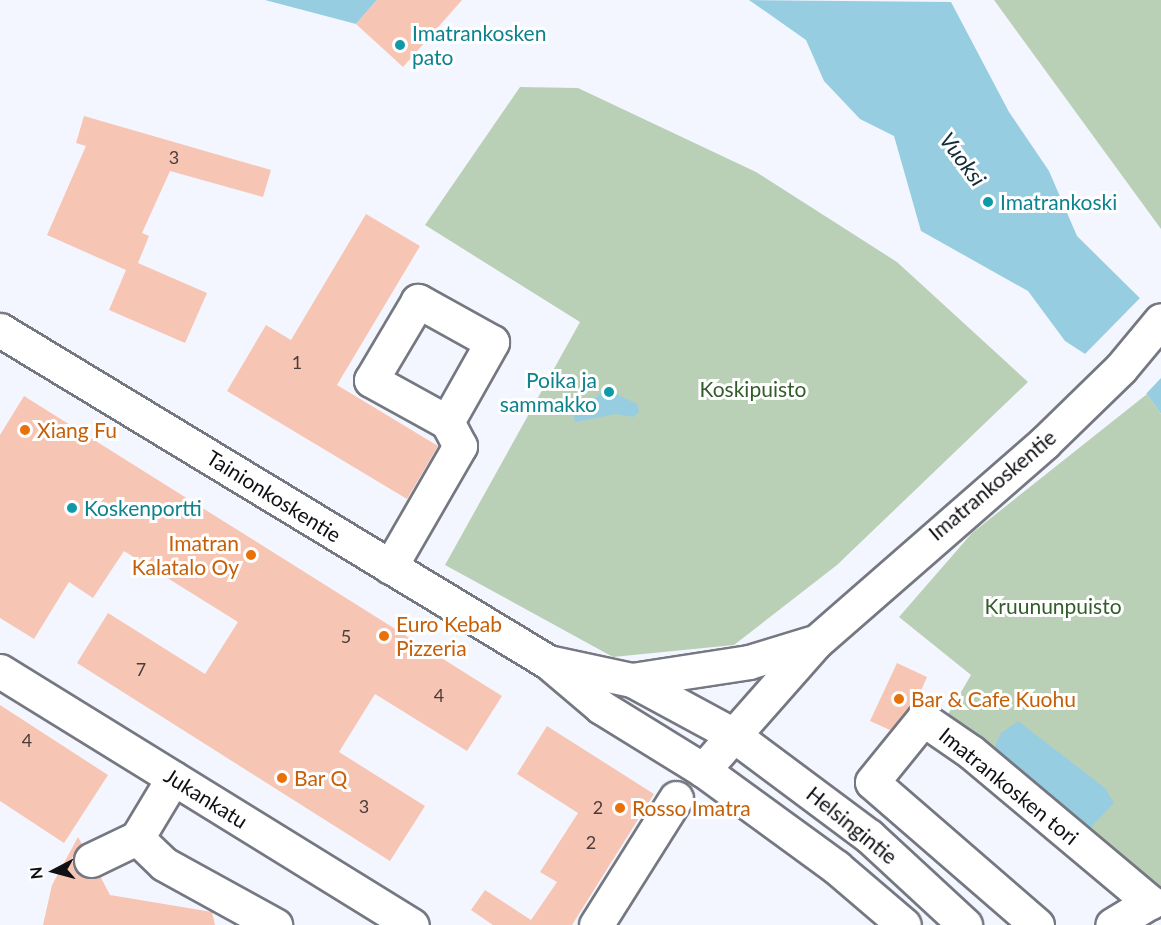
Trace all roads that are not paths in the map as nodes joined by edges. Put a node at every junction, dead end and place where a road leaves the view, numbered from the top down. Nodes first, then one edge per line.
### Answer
1 (1161, 320) edge
2 (0, 330) edge
3 (447, 422) dead end
4 (390, 567) junction
5 (816, 642) junction
6 (548, 662) junction
7 (0, 671) edge
8 (632, 680) junction
9 (732, 734) junction
10 (703, 770) junction
11 (173, 778) junction
12 (676, 798) dead end
13 (137, 838) junction
14 (91, 861) dead end
15 (275, 925) edge
16 (412, 925) edge
17 (596, 925) edge
18 (904, 925) edge
19 (964, 925) edge
20 (1037, 925) edge
21 (1112, 925) edge

1 - 5 main road, Imatrankoskentie
2 - 4 main road, Tainionkoskentie
3 - 4 main road
4 - 6 main road, Tainionkoskentie
5 - 8 main road, Imatrankoskentie
5 - 9 main road, Imatrankoskentie
6 - 8 main road, Tainionkoskentie
6 - 10 main road, Tainionkoskentie
7 - 11 main road, Jukankatu
8 - 9 main road, Tainionkoskentie
9 - 10 main road, Imatrankoskentie
9 - 19 main road, Helsingintie
10 - 18 main road, Helsingintie
11 - 13 main road
11 - 16 main road, Jukankatu
12 - 17 main road
13 - 14 main road
13 - 15 main road
20 - 21 main road, Imatrankosken tori

